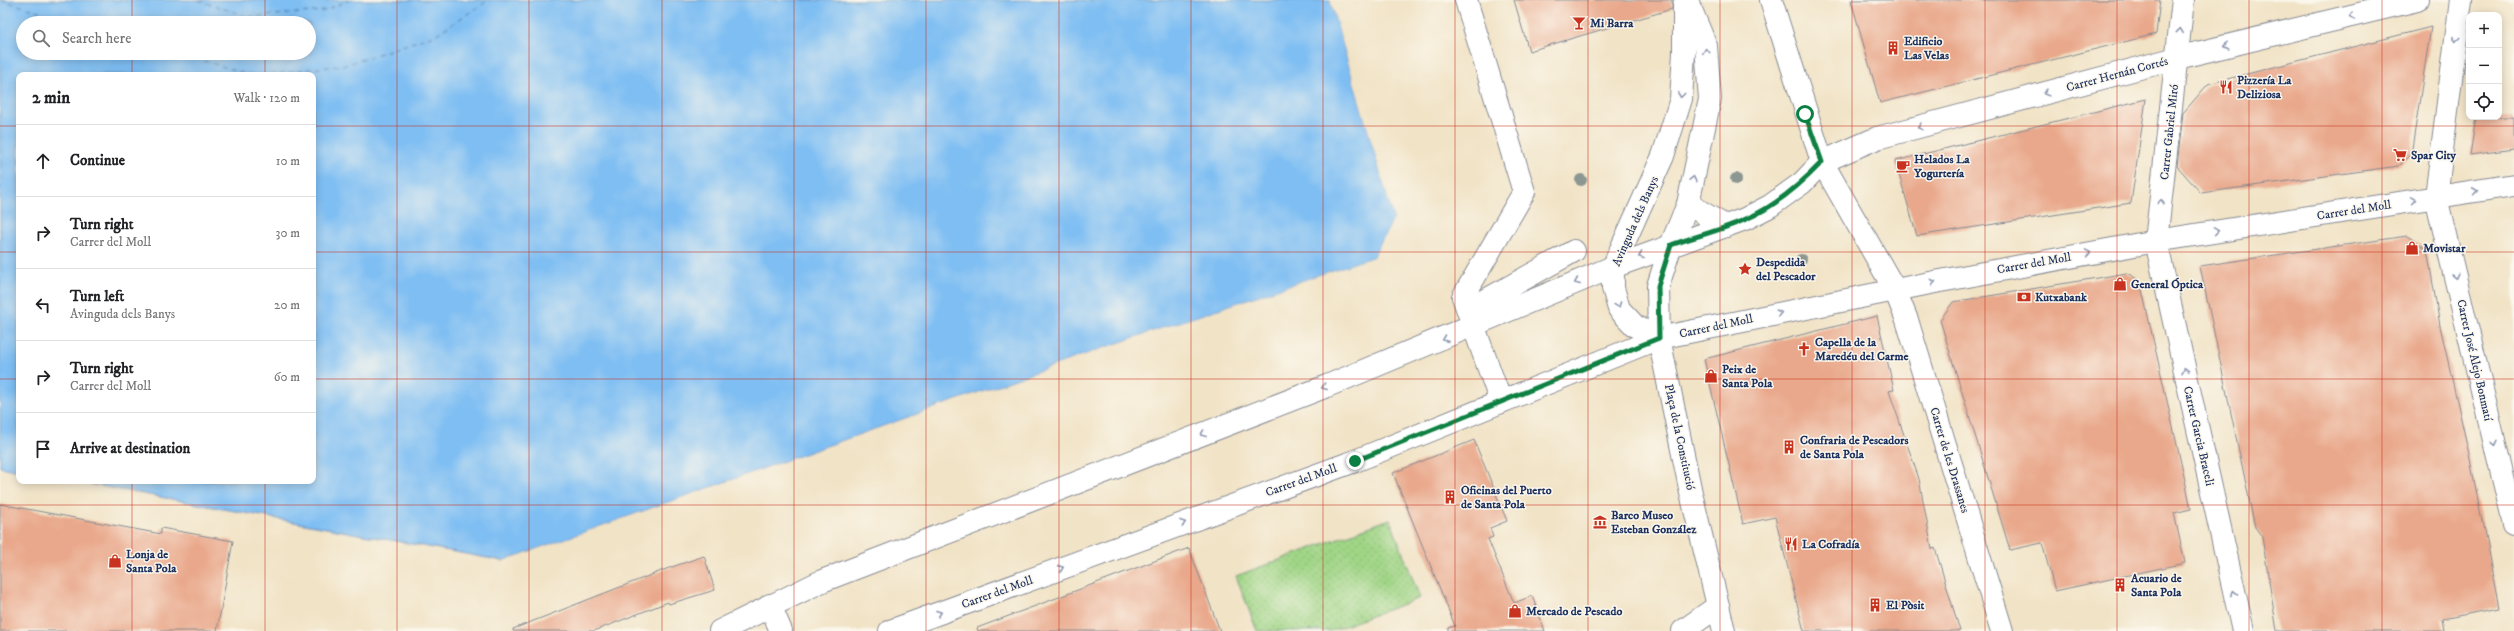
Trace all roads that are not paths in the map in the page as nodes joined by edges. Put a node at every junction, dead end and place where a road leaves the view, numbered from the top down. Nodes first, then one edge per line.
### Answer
1 (1466, 0) edge
2 (1685, 0) edge
3 (1771, 0) edge
4 (2183, 0) edge
5 (2417, 0) edge
6 (2461, 0) edge
7 (2177, 58) junction
8 (1822, 162) junction
9 (2514, 186) edge
10 (2436, 197) junction
11 (1688, 204) junction
12 (1725, 226) junction
13 (2156, 241) junction
14 (1671, 245) junction
15 (1574, 252) dead end
16 (1613, 266) junction
17 (1894, 290) junction
18 (1472, 318) junction
19 (1659, 338) junction
20 (1501, 402) junction
21 (2514, 524) edge
22 (770, 604) junction
23 (1718, 606) junction
24 (720, 631) edge
25 (781, 631) edge
26 (890, 631) edge
27 (1683, 631) edge
28 (1724, 631) edge
29 (2002, 631) edge
30 (2243, 631) edge

1 - 18 street
11 -> 2 street, Avinguda dels Banys
2 -> 16 street, Avinguda dels Banys
3 - 8 street, Carrer de les Drassanes
7 -> 4 street, Carrer Gabriel Miró
5 -> 7 street, Carrer Hernán Cortés
6 -> 10 street
7 -> 8 street, Carrer Hernán Cortés
13 -> 7 street, Carrer Gabriel Miró
8 - 12 street
8 - 17 street, Carrer de les Drassanes
10 -> 9 street, Carrer del Moll
13 -> 10 street, Carrer del Moll
10 -> 21 street, Carrer José Alejo Bonmatí
11 - 12 street
11 - 14 street, Avinguda dels Banys
12 - 14 street
17 -> 13 street, Carrer del Moll
30 -> 13 street, Carrer Garcia Braceli
14 -> 16 street
14 - 19 street, Avinguda dels Banys
15 - 18 street
16 -> 18 street
16 -> 19 street, Avinguda dels Banys
19 -> 17 street, Carrer del Moll
17 - 29 street, Carrer de les Drassanes
18 - 20 street
18 -> 22 street
19 - 20 street, Carrer del Moll
19 - 23 street, Plaça de la Constitució
26 -> 20 street, Carrer del Moll
22 - 24 street
22 - 25 street
23 - 27 street
23 - 28 street, Plaça de la Constitució

